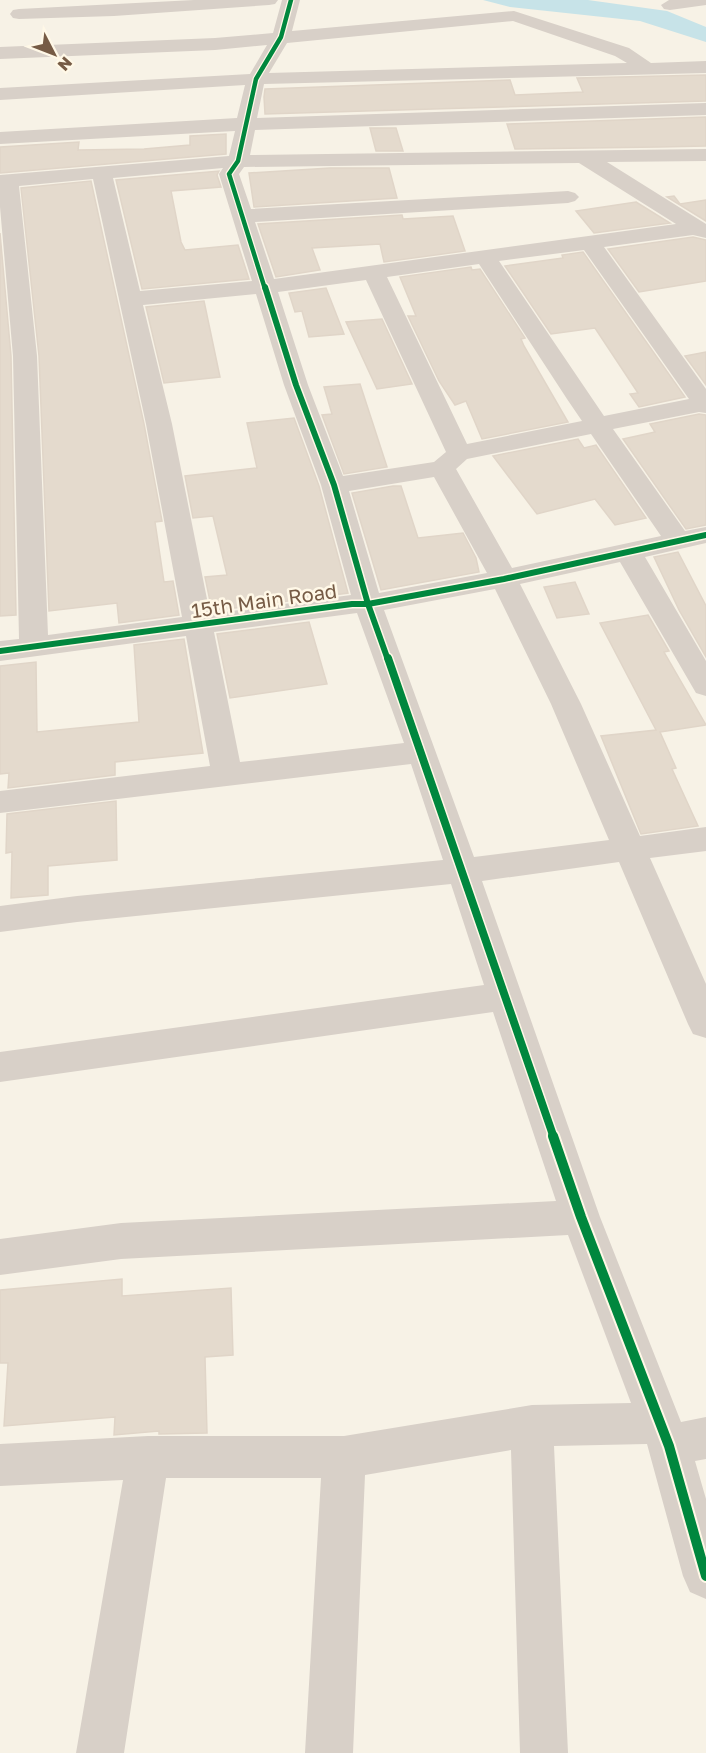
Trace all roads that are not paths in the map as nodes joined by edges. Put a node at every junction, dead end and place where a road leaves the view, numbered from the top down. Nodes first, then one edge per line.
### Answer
1 (270, 0) edge
2 (291, 0) edge
3 (703, 0) edge
4 (191, 2) edge
5 (670, 5) dead end
6 (114, 6) edge
7 (14, 17) edge
8 (281, 37) junction
9 (0, 53) edge
10 (706, 67) edge
11 (648, 68) junction
12 (256, 79) junction
13 (0, 94) edge
14 (706, 109) edge
15 (245, 124) junction
16 (0, 138) edge
17 (706, 155) edge
18 (584, 157) junction
19 (238, 161) junction
20 (101, 171) junction
21 (4, 180) edge
22 (567, 197) dead end
23 (243, 216) junction
24 (702, 225) edge
25 (590, 243) junction
26 (486, 258) junction
27 (374, 272) junction
28 (263, 287) junction
29 (131, 299) junction
30 (705, 404) edge
31 (597, 426) junction
32 (451, 460) junction
33 (334, 486) junction
34 (706, 535) edge
35 (678, 541) junction
36 (628, 552) junction
37 (504, 579) junction
38 (368, 604) junction
39 (199, 626) junction
40 (34, 647) junction
41 (0, 651) edge
42 (706, 686) edge
43 (422, 752) junction
44 (228, 774) junction
45 (0, 802) edge
46 (706, 839) edge
47 (631, 849) junction
48 (461, 871) junction
49 (0, 919) edge
50 (505, 996) junction
51 (706, 1024) edge
52 (0, 1067) edge
53 (581, 1217) junction
54 (0, 1257) edge
55 (532, 1426) junction
56 (678, 1436) edge
57 (148, 1457) junction
58 (344, 1457) junction
59 (0, 1465) edge
60 (706, 1576) edge
61 (100, 1753) edge
62 (329, 1753) edge
63 (544, 1753) edge

1 - 4 street
2 - 8 street
3 - 5 street
4 - 6 street
6 - 7 street
8 - 9 street
8 - 11 street
8 - 12 street
10 - 11 street
11 - 12 street
12 - 13 street
12 - 15 street
14 - 15 street
15 - 16 street
15 - 19 street
17 - 18 street
18 - 19 street
18 - 24 street
19 - 20 street
19 - 23 street
20 - 21 street
20 - 29 street
21 - 40 street
22 - 23 street
23 - 28 street
24 - 25 street
25 - 26 street
25 - 30 street
26 - 27 street
26 - 31 street
27 - 28 street
27 - 32 street
28 - 29 street
28 - 33 street
29 - 39 street
30 - 31 street
31 - 32 street
31 - 35 street
32 - 33 street
32 - 37 street
33 - 38 street
34 - 35 street, 15th Main Road
35 - 36 street, 15th Main Road
36 - 37 street, 15th Main Road
36 - 42 street
37 - 38 street, 15th Main Road
37 - 47 street
38 - 39 street, 15th Main Road
38 - 43 street
39 - 40 street, 15th Main Road
39 - 44 street
40 - 41 street, 15th Main Road
43 - 44 street
43 - 48 street
44 - 45 street
46 - 47 street
47 - 48 street
47 - 51 street
48 - 49 street
48 - 50 street
50 - 52 street
50 - 53 street
53 - 54 street
53 - 56 street
55 - 56 street
55 - 58 street
55 - 63 street
56 - 60 street
57 - 58 street
57 - 59 street
57 - 61 street
58 - 62 street

